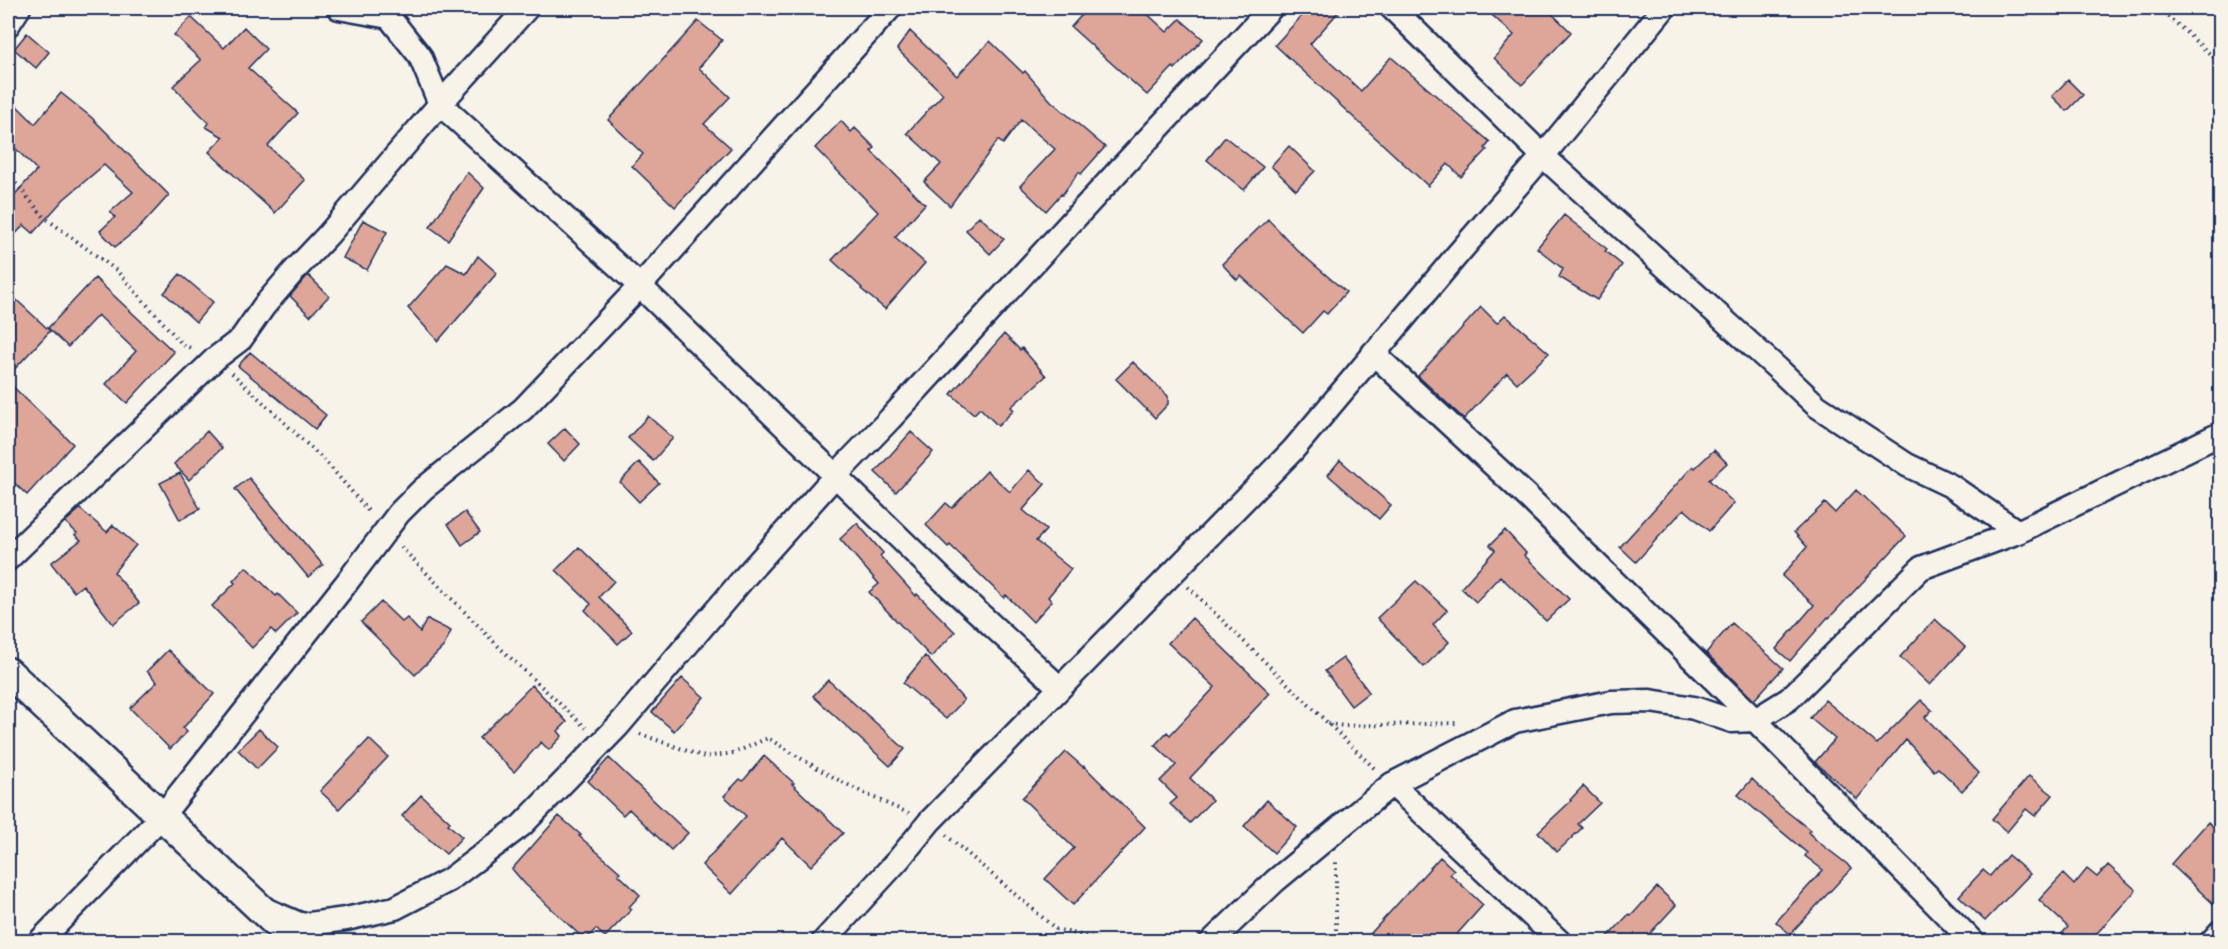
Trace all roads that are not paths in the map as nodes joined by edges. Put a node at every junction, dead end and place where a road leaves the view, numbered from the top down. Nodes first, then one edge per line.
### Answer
1 (19, 8) edge
2 (339, 8) edge
3 (527, 8) edge
4 (890, 8) edge
5 (1271, 8) edge
6 (1392, 8) edge
7 (1664, 8) edge
8 (8, 25) edge
9 (440, 104) junction
10 (1543, 156) junction
11 (640, 286) junction
12 (1373, 353) junction
13 (2220, 434) edge
14 (835, 476) junction
15 (2018, 532) junction
16 (8, 559) edge
17 (8, 672) edge
18 (1060, 688) junction
19 (1755, 720) junction
20 (1392, 784) junction
21 (162, 816) junction
22 (259, 907) junction
23 (39, 942) edge
24 (296, 942) edge
25 (823, 942) edge
26 (1211, 942) edge
27 (1560, 942) edge
28 (1973, 942) edge

1 - 8 street
2 - 9 street
3 - 9 street
4 - 11 street
5 - 14 street
6 - 10 street
7 - 10 street
9 - 11 street
9 - 16 street
10 - 12 street
10 - 15 street
11 - 14 street
11 - 21 street
12 - 18 street
12 - 19 street
13 - 15 street
14 - 18 street
14 - 22 street
15 - 19 street
17 - 21 street
18 - 25 street
19 - 20 street
19 - 28 street
20 - 26 street
20 - 27 street
21 - 22 street
21 - 23 street
22 - 24 street

